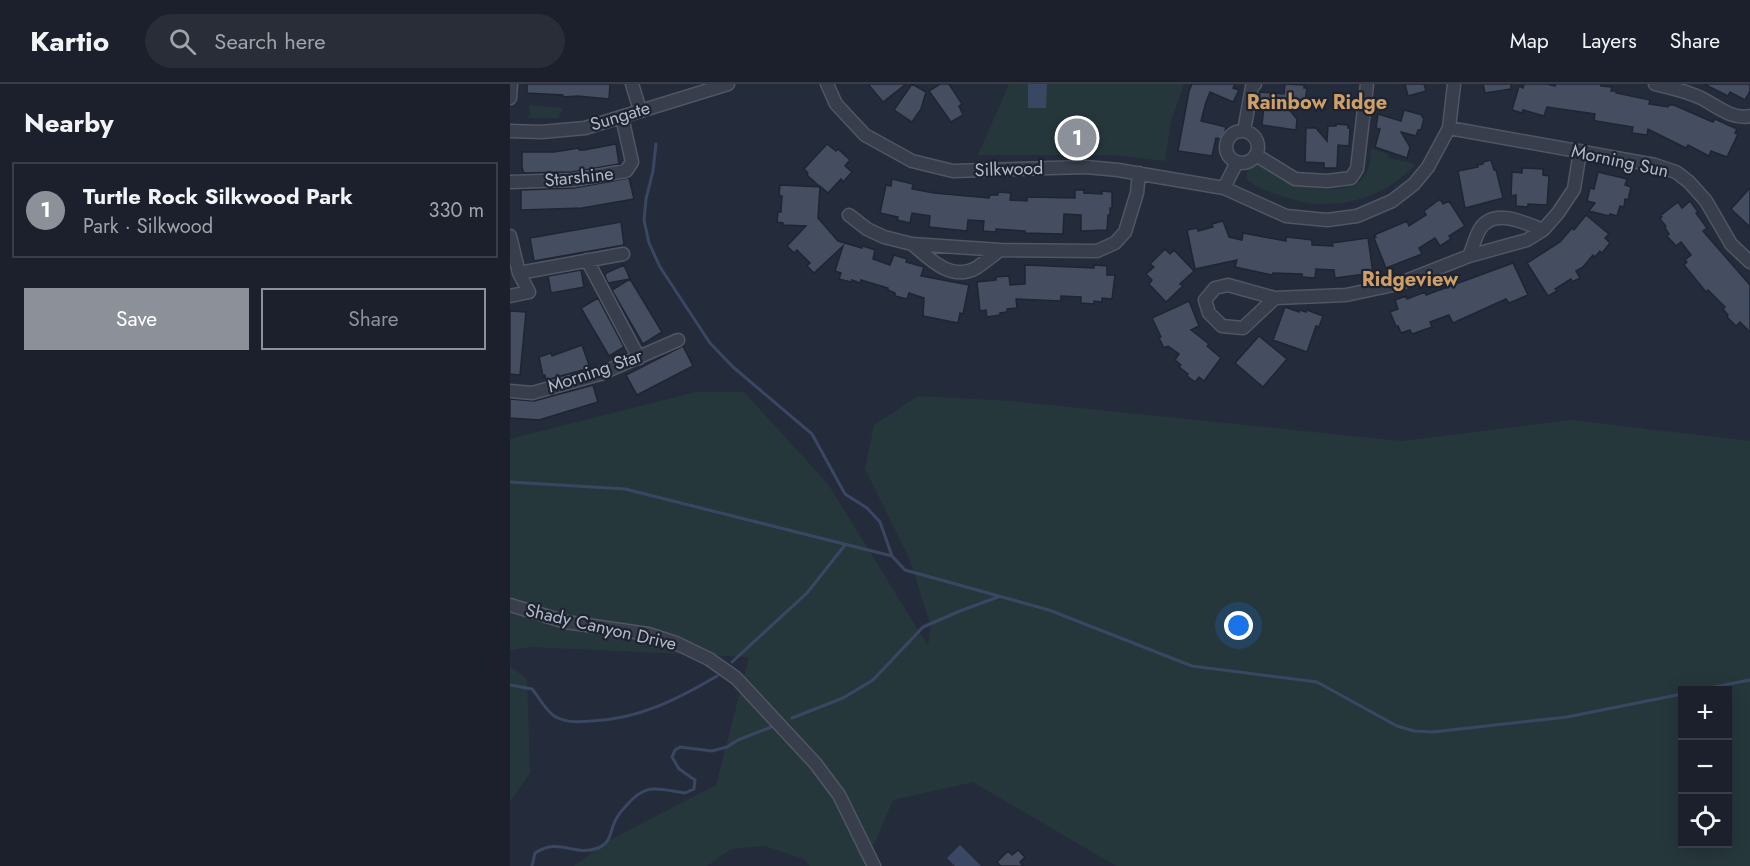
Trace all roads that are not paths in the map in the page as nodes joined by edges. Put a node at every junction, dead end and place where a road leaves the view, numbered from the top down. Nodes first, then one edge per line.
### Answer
1 (511, 84) edge
2 (632, 84) edge
3 (728, 84) edge
4 (827, 84) edge
5 (1255, 84) edge
6 (1367, 84) edge
7 (1454, 84) edge
8 (1655, 84) edge
9 (510, 98) edge
10 (640, 110) junction
11 (1750, 116) edge
12 (622, 117) junction
13 (1449, 128) junction
14 (510, 131) edge
15 (1244, 131) junction
16 (1580, 152) junction
17 (1256, 155) junction
18 (1238, 162) junction
19 (1139, 173) junction
20 (510, 182) edge
21 (1224, 188) junction
22 (849, 215) dead end
23 (1543, 230) junction
24 (510, 236) edge
25 (912, 244) junction
26 (1000, 250) junction
27 (623, 254) dead end
28 (1469, 256) junction
29 (587, 260) junction
30 (1750, 262) edge
31 (519, 273) junction
32 (510, 296) edge
33 (1275, 298) junction
34 (678, 340) dead end
35 (639, 358) junction
36 (510, 391) edge
37 (510, 605) edge
38 (874, 866) edge

1 - 9 street
2 - 10 street
3 - 10 street, Sungate
4 - 19 street, Silkwood
5 - 15 street
6 - 17 street
7 - 13 street
8 - 11 street
10 - 12 street, Sungate
12 - 14 street, Sungate
12 - 20 street, Starshine
13 - 16 street, Morning Sun
13 - 21 street, Silkwood
15 - 17 street
15 - 18 street
16 - 23 street
16 - 30 street, Morning Sun
17 - 18 street
18 - 21 street
19 - 21 street, Silkwood
19 - 26 street
22 - 25 street
23 - 28 street
23 - 28 street
24 - 31 street
25 - 26 street
25 - 26 street
27 - 29 street
28 - 33 street
29 - 31 street
29 - 35 street
31 - 32 street
33 - 33 street
34 - 35 street, Morning Star
35 - 36 street, Morning Star
37 - 38 street, Shady Canyon Drive

